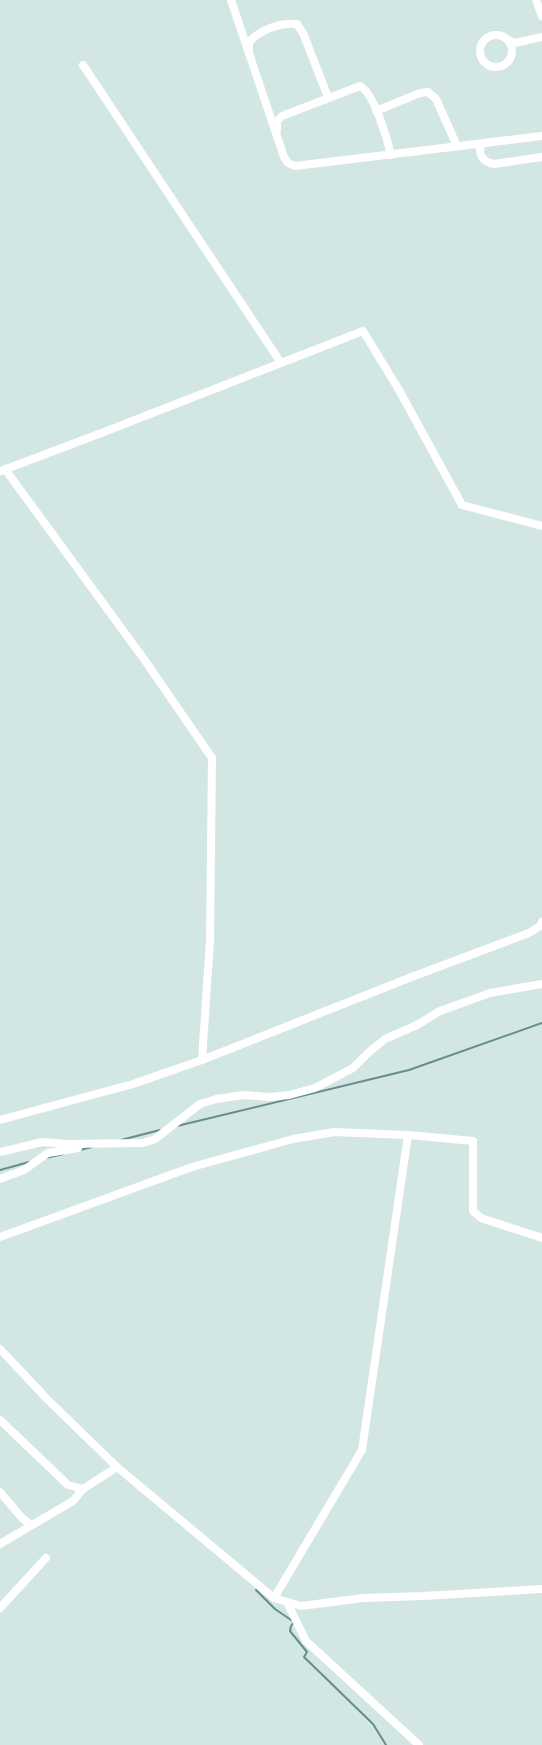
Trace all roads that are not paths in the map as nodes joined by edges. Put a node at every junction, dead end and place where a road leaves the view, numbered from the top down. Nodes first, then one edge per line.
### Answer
1 (231, 0) edge
2 (536, 0) edge
3 (542, 16) edge
4 (238, 23) junction
5 (255, 35) junction
6 (542, 37) edge
7 (511, 42) junction
8 (250, 56) junction
9 (83, 65) dead end
10 (328, 97) junction
11 (268, 111) junction
12 (376, 111) junction
13 (282, 116) junction
14 (276, 135) junction
15 (542, 136) edge
16 (481, 144) junction
17 (457, 146) junction
18 (391, 154) junction
19 (542, 157) edge
20 (281, 363) junction
21 (2, 470) edge
22 (542, 526) edge
23 (542, 922) edge
24 (542, 984) edge
25 (202, 1060) junction
26 (0, 1120) edge
27 (408, 1136) junction
28 (90, 1144) junction
29 (0, 1152) edge
30 (0, 1179) edge
31 (0, 1237) edge
32 (542, 1238) edge
33 (0, 1349) edge
34 (0, 1420) edge
35 (117, 1467) junction
36 (83, 1489) junction
37 (0, 1492) edge
38 (31, 1525) junction
39 (0, 1544) edge
40 (46, 1558) dead end
41 (542, 1589) edge
42 (274, 1598) junction
43 (288, 1604) junction
44 (0, 1608) edge
45 (418, 1745) edge

1 - 4 street
2 - 3 street
4 - 5 street
4 - 8 street
5 - 8 street
5 - 10 street
6 - 7 street
7 - 7 street
8 - 11 street
9 - 20 street
10 - 12 street
10 - 13 street
11 - 13 street
11 - 14 street
12 - 17 street
12 - 18 street
13 - 14 street
14 - 18 street
15 - 16 street
16 - 17 street
16 - 19 street
17 - 18 street
20 - 21 street
20 - 22 street
21 - 25 street
23 - 25 street
24 - 28 street
25 - 26 street
27 - 31 street
27 - 32 street
27 - 42 street
28 - 29 street
28 - 30 street
33 - 35 street
34 - 36 street
35 - 36 street
35 - 42 street
36 - 38 street
37 - 38 street
38 - 39 street
40 - 44 street
41 - 43 street
42 - 43 street
43 - 45 street

